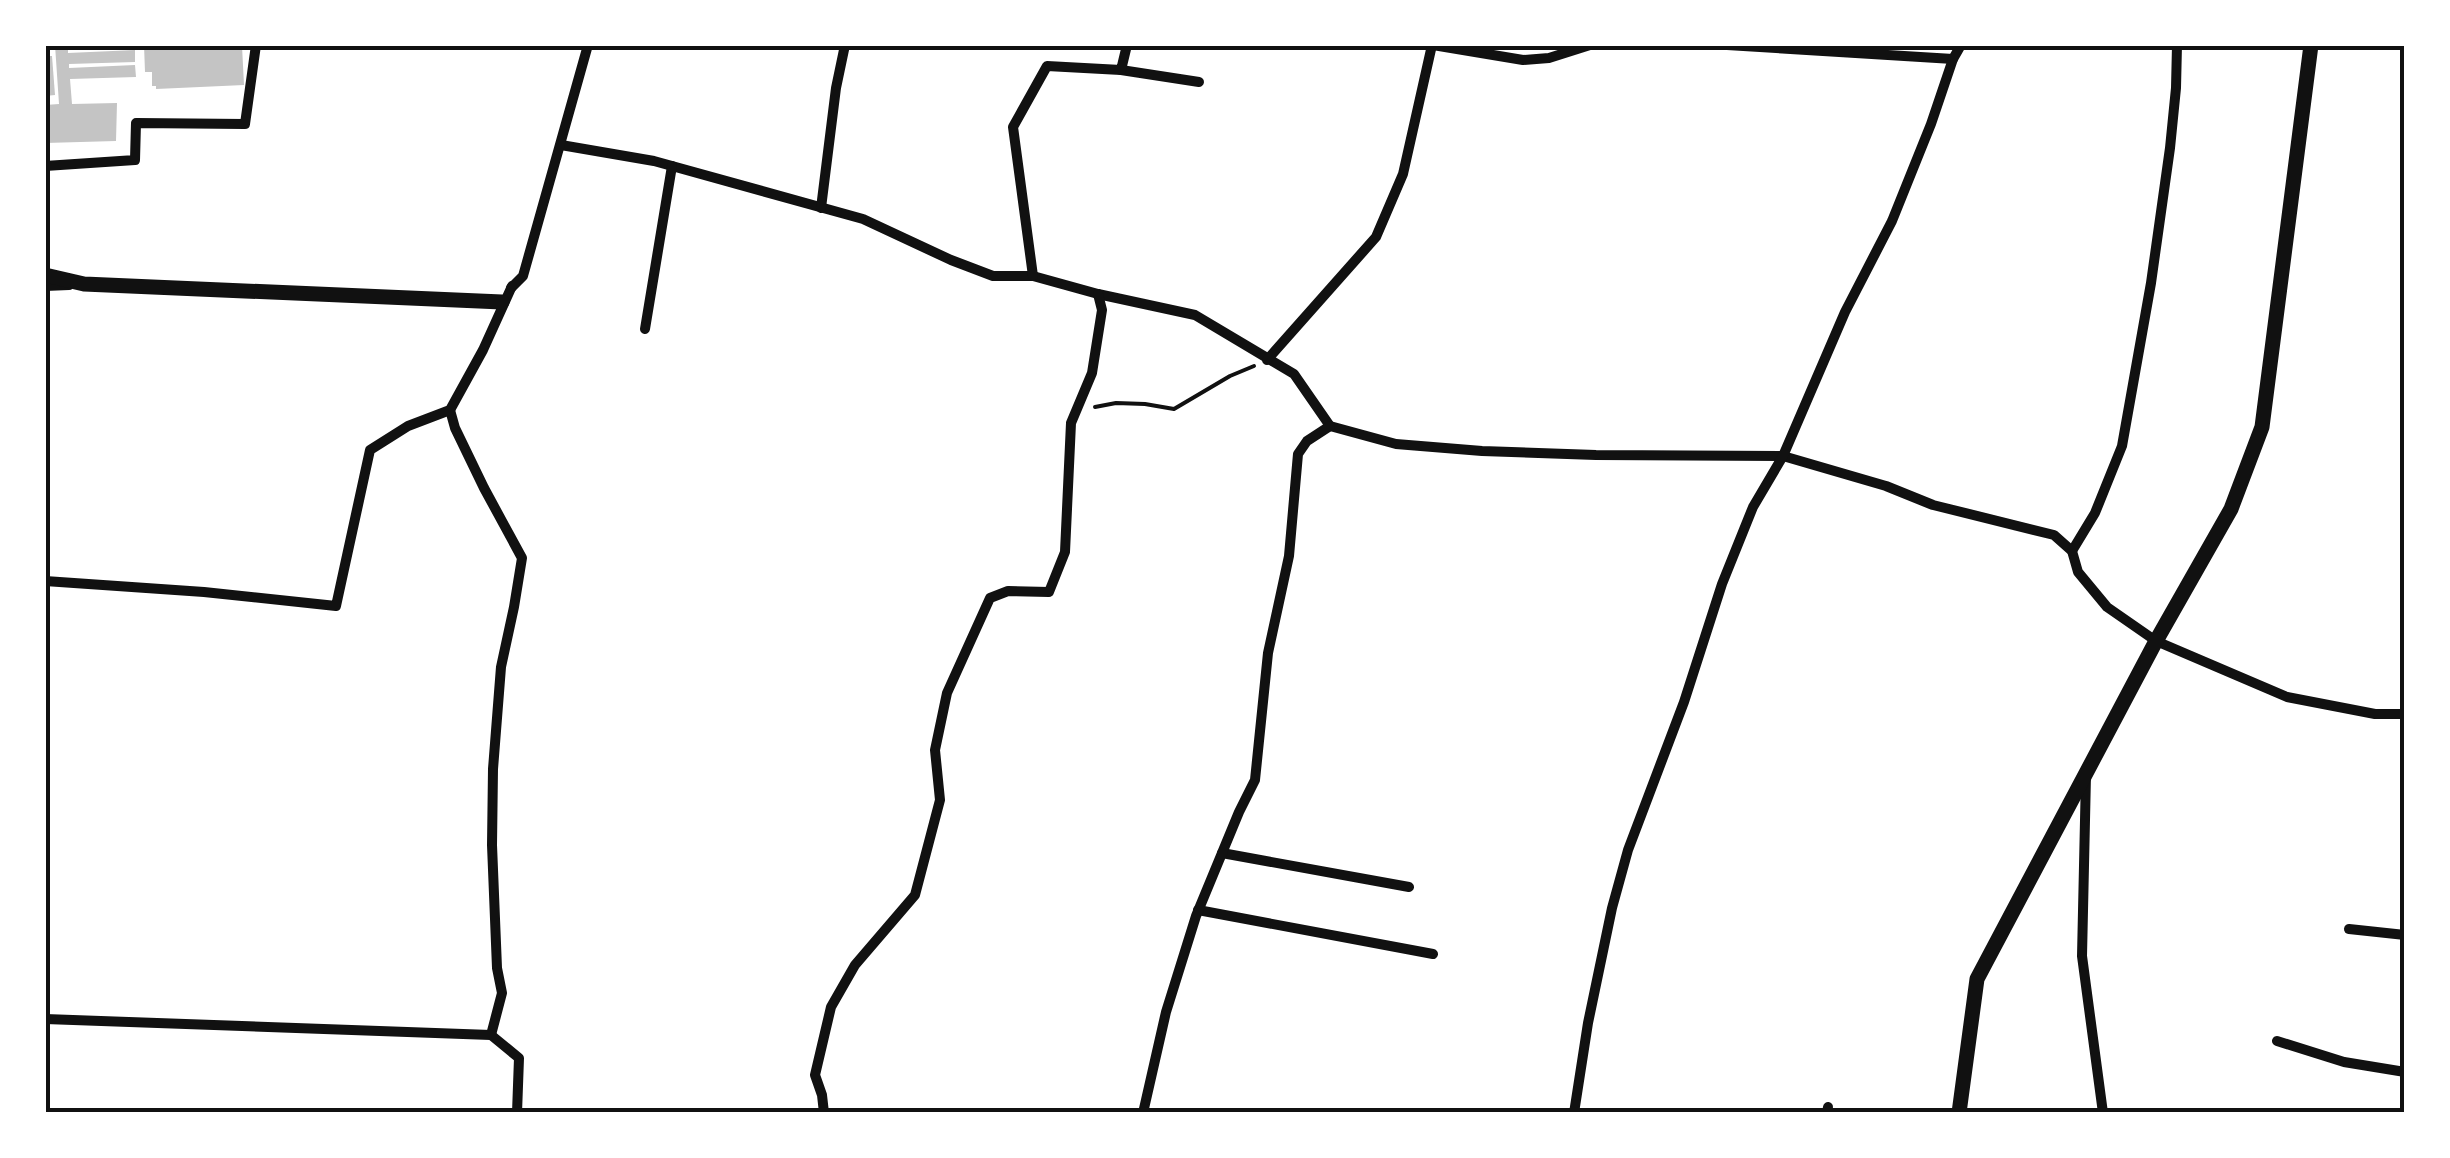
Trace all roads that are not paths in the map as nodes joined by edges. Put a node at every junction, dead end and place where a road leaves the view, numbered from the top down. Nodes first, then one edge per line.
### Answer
1 (256, 45) edge
2 (588, 45) edge
3 (845, 45) edge
4 (1128, 45) edge
5 (1432, 45) edge
6 (1590, 45) edge
7 (1727, 45) edge
8 (1960, 45) edge
9 (2178, 45) edge
10 (2311, 45) edge
11 (1952, 58) junction
12 (1121, 70) junction
13 (1198, 82) dead end
14 (561, 145) junction
15 (45, 166) edge
16 (672, 166) junction
17 (821, 208) junction
18 (45, 275) edge
19 (1033, 276) junction
20 (84, 284) junction
21 (45, 286) edge
22 (512, 286) junction
23 (1098, 294) junction
24 (502, 302) joint
25 (644, 329) dead end
26 (1268, 360) junction
27 (450, 410) junction
28 (1330, 426) junction
29 (1783, 456) junction
30 (2072, 551) junction
31 (45, 581) edge
32 (2156, 641) junction
33 (2405, 714) edge
34 (2086, 773) junction
35 (1222, 853) junction
36 (1409, 887) dead end
37 (1198, 910) junction
38 (2348, 929) dead end
39 (2405, 935) edge
40 (1433, 954) dead end
41 (45, 1019) edge
42 (491, 1035) junction
43 (2277, 1041) dead end
44 (2405, 1072) edge
45 (517, 1113) edge
46 (824, 1113) edge
47 (1143, 1113) edge
48 (1574, 1113) edge
49 (1959, 1113) edge
50 (2103, 1113) edge

1 - 15 street
2 - 14 street
3 - 17 street
4 - 12 street
5 - 6 street
5 - 26 street
7 - 11 street
8 - 11 street
9 - 30 street
10 - 32 street
11 - 29 street
12 - 13 street
12 - 19 street
14 - 16 street
14 - 22 street
16 - 17 street
16 - 25 street
17 - 19 street
18 - 20 street
19 - 23 street
20 - 21 street
20 - 24 street
22 - 24 street
22 - 27 street
23 - 26 street
23 - 46 street
26 - 28 street
27 - 31 street
27 - 42 street
28 - 29 street
28 - 35 street
29 - 30 street
29 - 48 street
30 - 32 street
32 - 33 street
32 - 34 street
34 - 49 street
34 - 50 street
35 - 36 street
35 - 37 street
37 - 40 street
37 - 47 street
38 - 39 street
41 - 42 street
42 - 45 street
43 - 44 street

